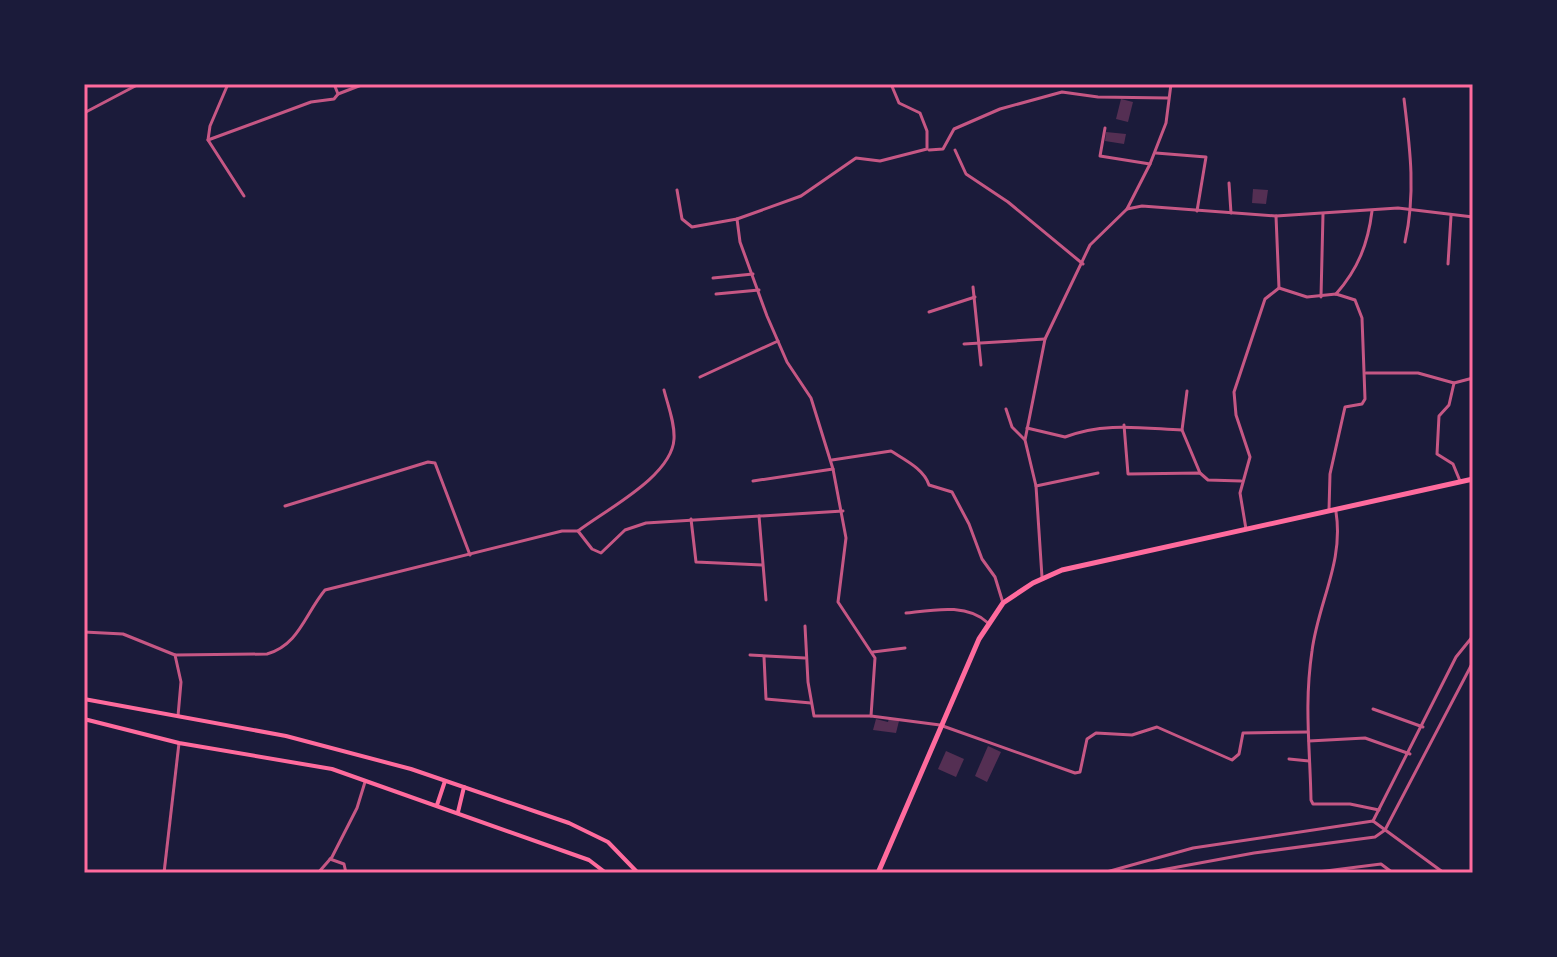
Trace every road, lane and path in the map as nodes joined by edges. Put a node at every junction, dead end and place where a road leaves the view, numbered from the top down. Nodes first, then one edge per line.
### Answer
1 (139, 84) edge
2 (228, 84) edge
3 (334, 84) edge
4 (364, 84) edge
5 (891, 84) edge
6 (1171, 84) edge
7 (338, 94) junction
8 (1168, 98) junction
9 (1404, 99) dead end
10 (84, 113) edge
11 (1105, 128) dead end
12 (208, 140) junction
13 (927, 149) junction
14 (955, 150) dead end
15 (1156, 153) junction
16 (1150, 164) junction
17 (1229, 183) dead end
18 (677, 190) dead end
19 (244, 196) dead end
20 (1127, 209) junction
21 (1372, 210) junction
22 (1412, 210) junction
23 (1197, 211) junction
24 (1231, 213) junction
25 (1323, 214) junction
26 (1276, 216) junction
27 (1451, 216) junction
28 (1473, 217) edge
29 (737, 219) junction
30 (1405, 242) dead end
31 (1083, 264) junction
32 (1448, 264) dead end
33 (753, 274) junction
34 (713, 278) dead end
35 (973, 287) dead end
36 (1279, 288) junction
37 (759, 290) junction
38 (716, 294) dead end
39 (1336, 294) junction
40 (975, 297) junction
41 (1321, 297) junction
42 (929, 312) dead end
43 (1045, 339) junction
44 (778, 341) junction
45 (979, 342) junction
46 (964, 344) dead end
47 (981, 365) dead end
48 (1364, 373) junction
49 (700, 377) dead end
50 (1473, 378) edge
51 (1454, 383) junction
52 (664, 390) dead end
53 (1187, 391) dead end
54 (1006, 409) dead end
55 (1124, 425) junction
56 (1027, 428) junction
57 (1182, 430) junction
58 (1025, 440) junction
59 (831, 461) junction
60 (833, 469) junction
61 (1098, 473) dead end
62 (1200, 473) junction
63 (1473, 479) edge
64 (753, 481) dead end
65 (1241, 481) junction
66 (1460, 481) junction
67 (1036, 486) junction
68 (285, 506) dead end
69 (843, 511) junction
70 (1332, 513) junction
71 (759, 516) junction
72 (691, 519) junction
73 (1246, 529) junction
74 (578, 531) junction
75 (470, 555) junction
76 (762, 565) junction
77 (1042, 581) junction
78 (766, 600) dead end
79 (1003, 603) junction
80 (906, 613) dead end
81 (988, 623) junction
82 (805, 626) dead end
83 (84, 632) edge
84 (1473, 636) edge
85 (905, 648) dead end
86 (873, 652) junction
87 (175, 655) junction
88 (750, 655) dead end
89 (764, 657) junction
90 (806, 658) junction
91 (1473, 662) edge
92 (84, 699) edge
93 (811, 703) junction
94 (1373, 709) dead end
95 (178, 716) junction
96 (871, 716) junction
97 (84, 719) edge
98 (940, 725) junction
99 (1423, 727) junction
100 (1308, 732) junction
101 (1308, 741) junction
102 (179, 743) junction
103 (1410, 754) junction
104 (1289, 759) dead end
105 (1309, 761) junction
106 (366, 779) junction
107 (445, 781) junction
108 (464, 787) junction
109 (437, 805) junction
110 (1379, 810) junction
111 (458, 812) junction
112 (1373, 821) junction
113 (1385, 830) junction
114 (330, 859) junction
115 (1152, 872) edge
116 (164, 873) edge
117 (318, 873) edge
118 (346, 873) edge
119 (606, 873) edge
120 (638, 873) edge
121 (878, 873) edge
122 (1103, 873) edge
123 (1145, 873) edge
124 (1310, 873) edge
125 (1393, 873) edge
126 (1444, 873) edge

1 - 10 street
2 - 12 street
3 - 7 street
4 - 7 street
5 - 13 street
6 - 8 street
7 - 12 street
8 - 13 street
8 - 15 street
9 - 22 street
11 - 16 street
12 - 19 street
13 - 29 street
14 - 31 street
15 - 16 street
15 - 23 street
16 - 20 street
17 - 24 street
18 - 29 street
20 - 23 street
20 - 31 street
21 - 22 street
21 - 25 street
21 - 39 street
22 - 27 street
22 - 30 street
23 - 24 street
24 - 26 street
25 - 26 street
25 - 41 street
26 - 36 street
27 - 28 street
27 - 32 street
29 - 33 street
31 - 43 street
33 - 34 street
33 - 37 street
35 - 40 street
36 - 41 street
36 - 65 street
37 - 38 street
37 - 44 street
39 - 41 street
39 - 48 street
40 - 42 street
40 - 45 street
43 - 45 street
43 - 56 street
44 - 49 street
44 - 59 street
45 - 46 street
45 - 47 street
48 - 51 street
48 - 70 street
50 - 51 street
51 - 66 street
52 - 74 street
53 - 57 street
54 - 58 street
55 - 56 street
55 - 57 street
55 - 62 street
56 - 58 street
57 - 62 street
58 - 67 street
59 - 60 street
59 - 79 street
60 - 64 street
60 - 69 street
61 - 67 street
62 - 65 street
63 - 66 main road
65 - 73 street
66 - 70 main road
67 - 77 street
68 - 75 street
69 - 71 street
69 - 86 street
70 - 73 main road
70 - 100 street
71 - 72 street
71 - 76 street
72 - 74 street
72 - 76 street
73 - 77 main road
74 - 75 street
75 - 87 street
76 - 78 street
77 - 79 main road
79 - 81 main road
80 - 81 street
81 - 98 main road
82 - 90 street
83 - 87 street
84 - 99 street
85 - 86 street
86 - 96 street
87 - 95 street
88 - 89 street
89 - 90 street
89 - 93 street
90 - 93 street
91 - 113 street
92 - 95 main road
93 - 96 street
94 - 99 street
95 - 107 main road
96 - 98 street
97 - 102 main road
98 - 100 street
98 - 121 main road
99 - 103 street
100 - 101 street
101 - 103 street
101 - 105 street
102 - 106 main road
102 - 116 street
103 - 110 street
104 - 105 street
105 - 110 street
106 - 109 main road
106 - 114 street
107 - 108 main road
107 - 109 main road
108 - 111 main road
108 - 120 main road
109 - 111 main road
110 - 112 street
111 - 119 main road
112 - 113 street
112 - 122 street
113 - 115 street
113 - 126 street
114 - 117 street
114 - 118 street
115 - 123 street
124 - 125 street

